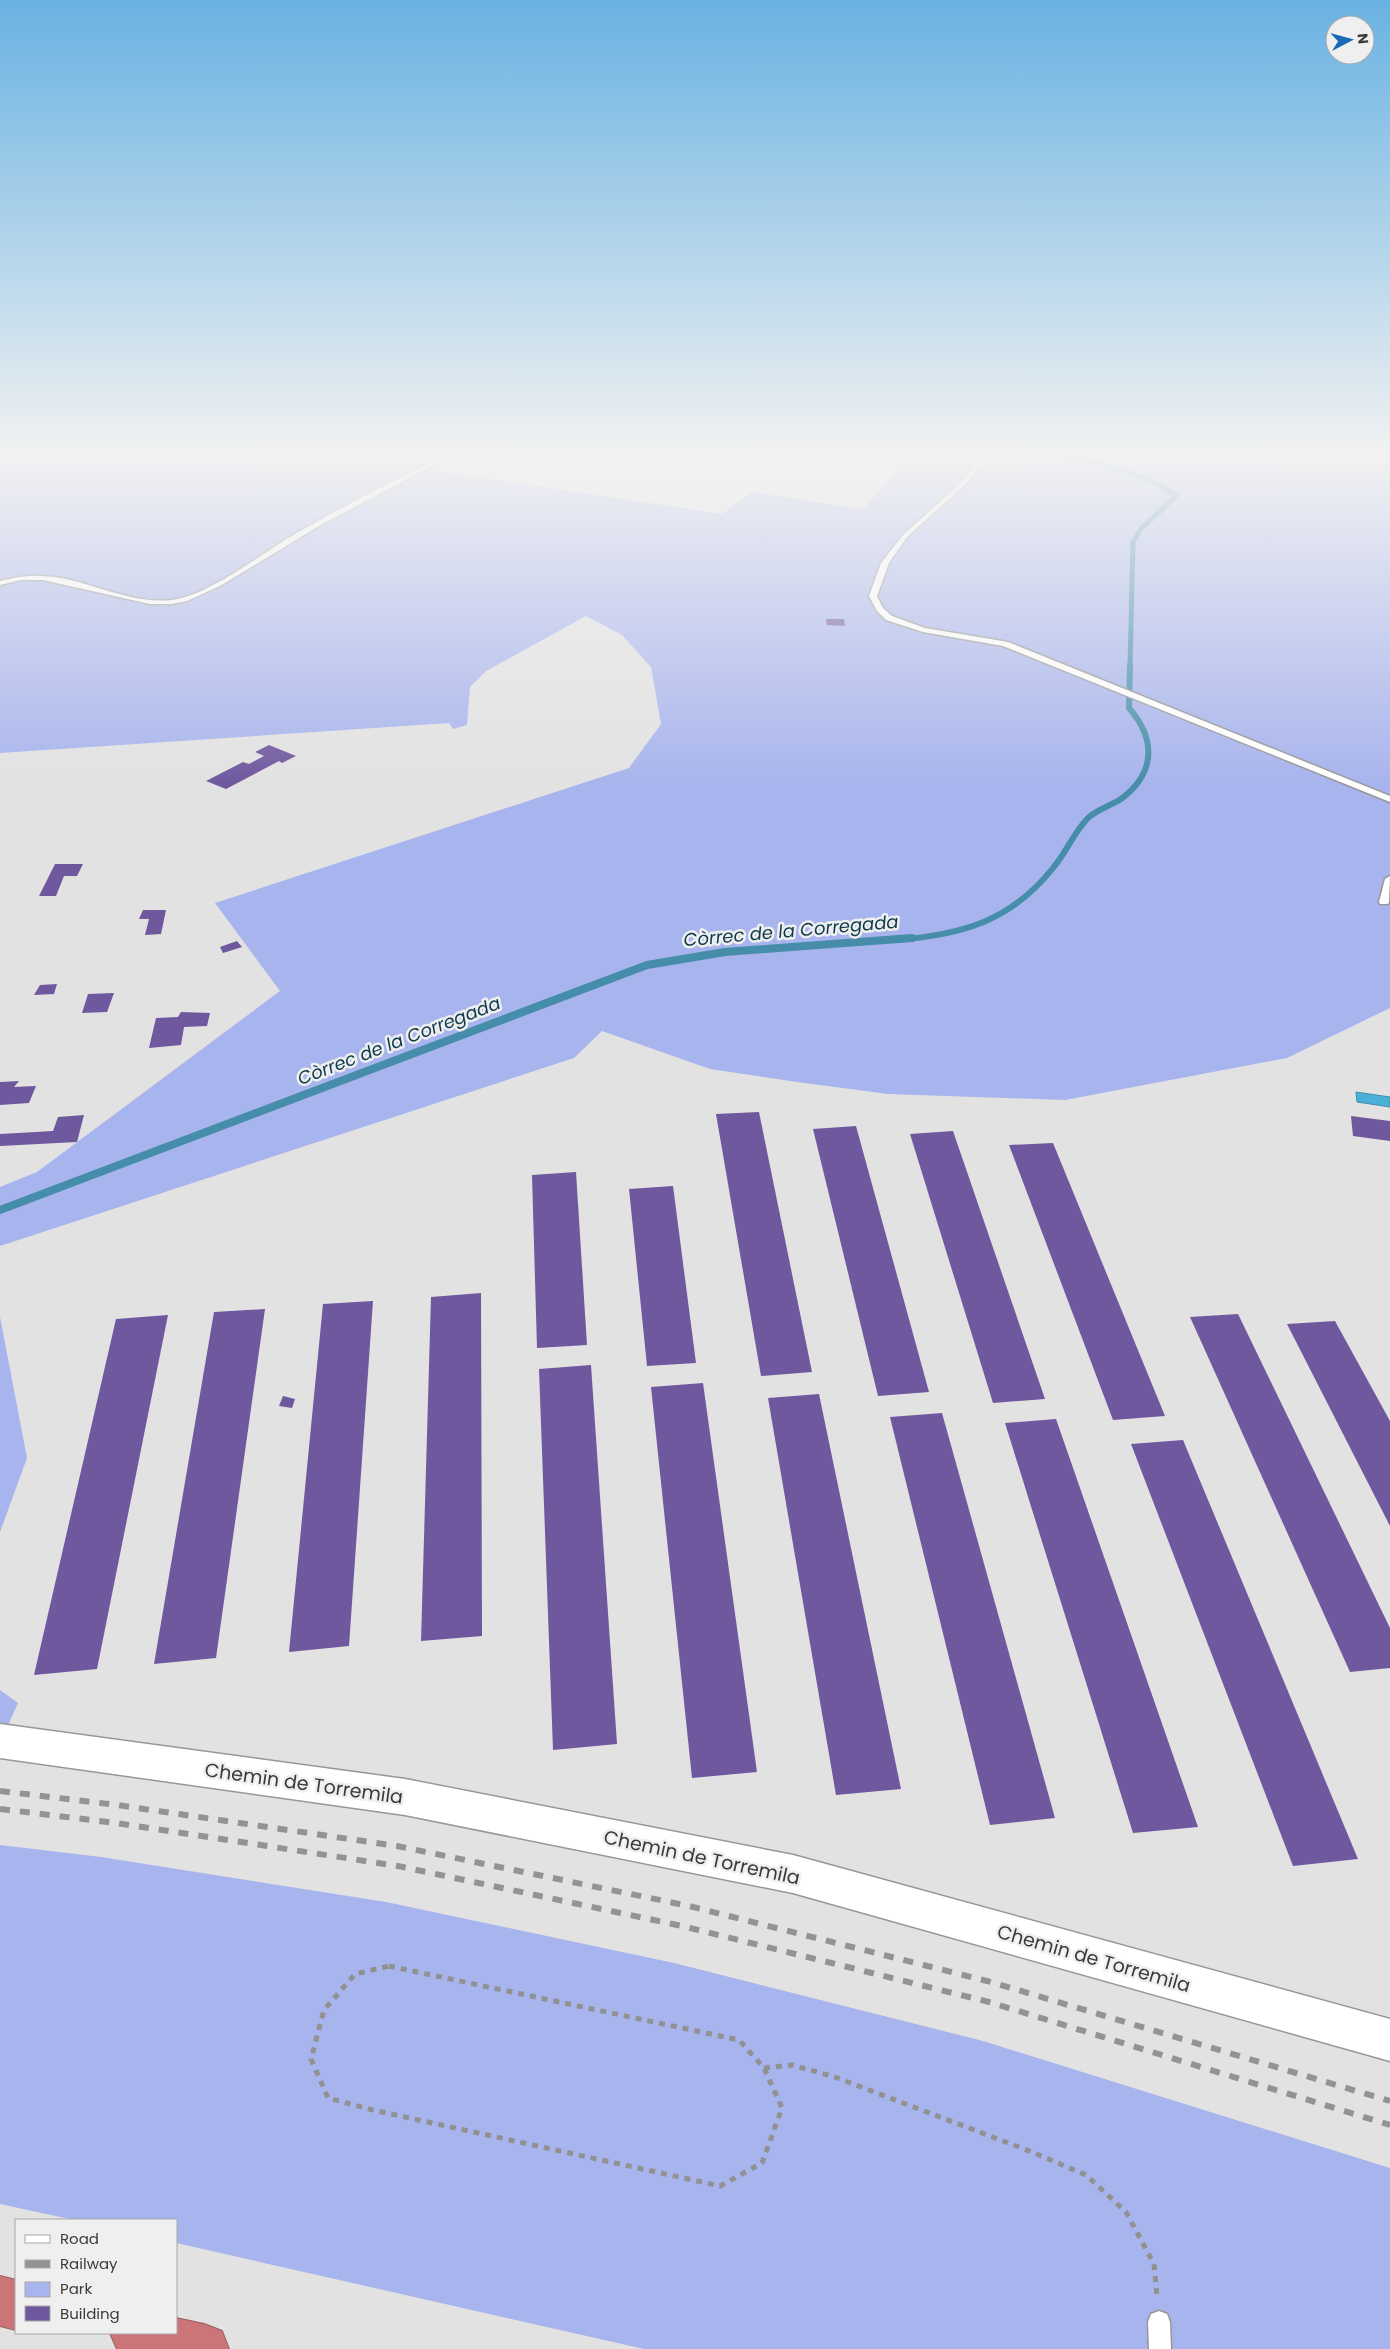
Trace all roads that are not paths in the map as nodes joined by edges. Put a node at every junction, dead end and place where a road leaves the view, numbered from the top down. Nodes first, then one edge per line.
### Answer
1 (246, 566) edge
2 (884, 566) edge
3 (0, 583) edge
4 (1390, 799) edge
5 (1390, 879) edge
6 (1384, 902) dead end
7 (0, 1741) edge
8 (1390, 2040) edge
9 (0, 2301) edge
10 (15, 2305) edge
11 (1159, 2322) road end
12 (139, 2334) edge
13 (204, 2349) edge
14 (1160, 2349) edge

1 - 3 lane
2 - 4 lane
5 - 6 lane
7 - 8 street, Chemin de Torremila
9 - 10 highway
11 - 14 lane
12 - 13 highway

